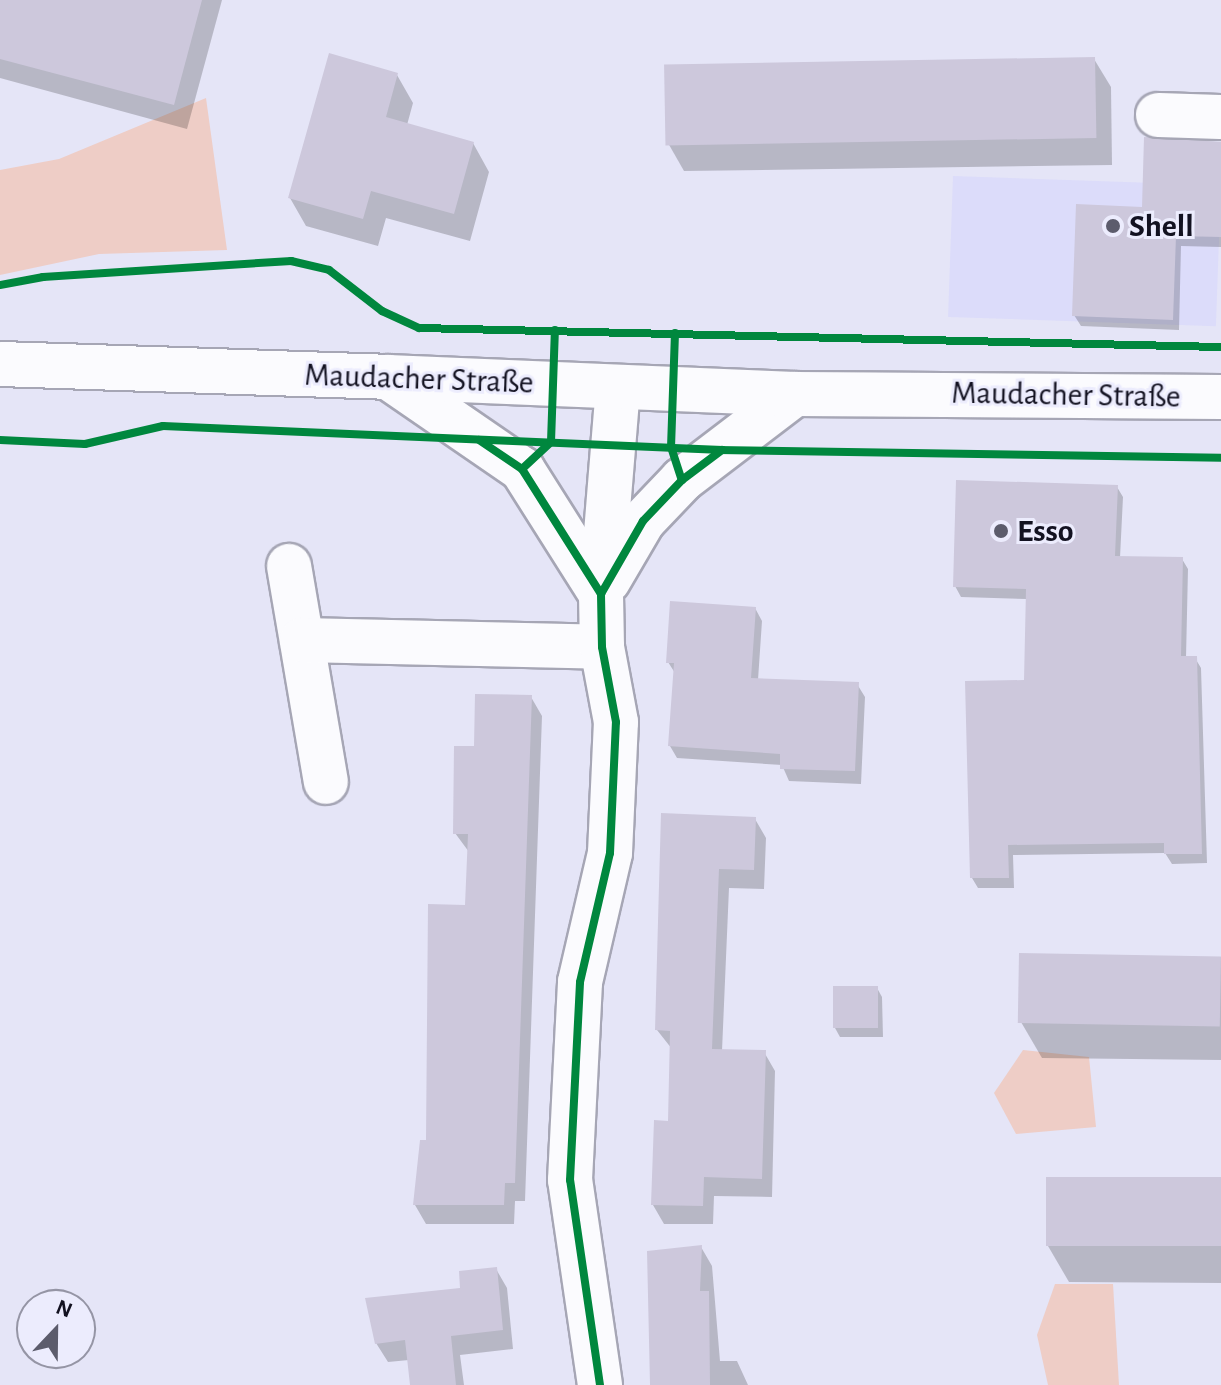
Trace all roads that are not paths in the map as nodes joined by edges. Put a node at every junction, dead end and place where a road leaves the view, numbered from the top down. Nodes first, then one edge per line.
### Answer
1 (1158, 115) dead end
2 (1221, 117) edge
3 (0, 364) edge
4 (388, 377) junction
5 (618, 388) junction
6 (795, 394) junction
7 (1221, 397) edge
8 (289, 566) dead end
9 (601, 594) junction
10 (302, 640) junction
11 (602, 647) junction
12 (326, 782) dead end
13 (600, 1385) edge

1 - 2 street
3 - 4 street, Maudacher Straße
4 - 5 street, Maudacher Straße
4 - 9 street
5 - 6 street, Maudacher Straße
5 - 9 street
6 - 7 street, Maudacher Straße
6 - 9 street
8 - 10 street
9 - 11 street
10 - 11 street
10 - 12 street
11 - 13 street

